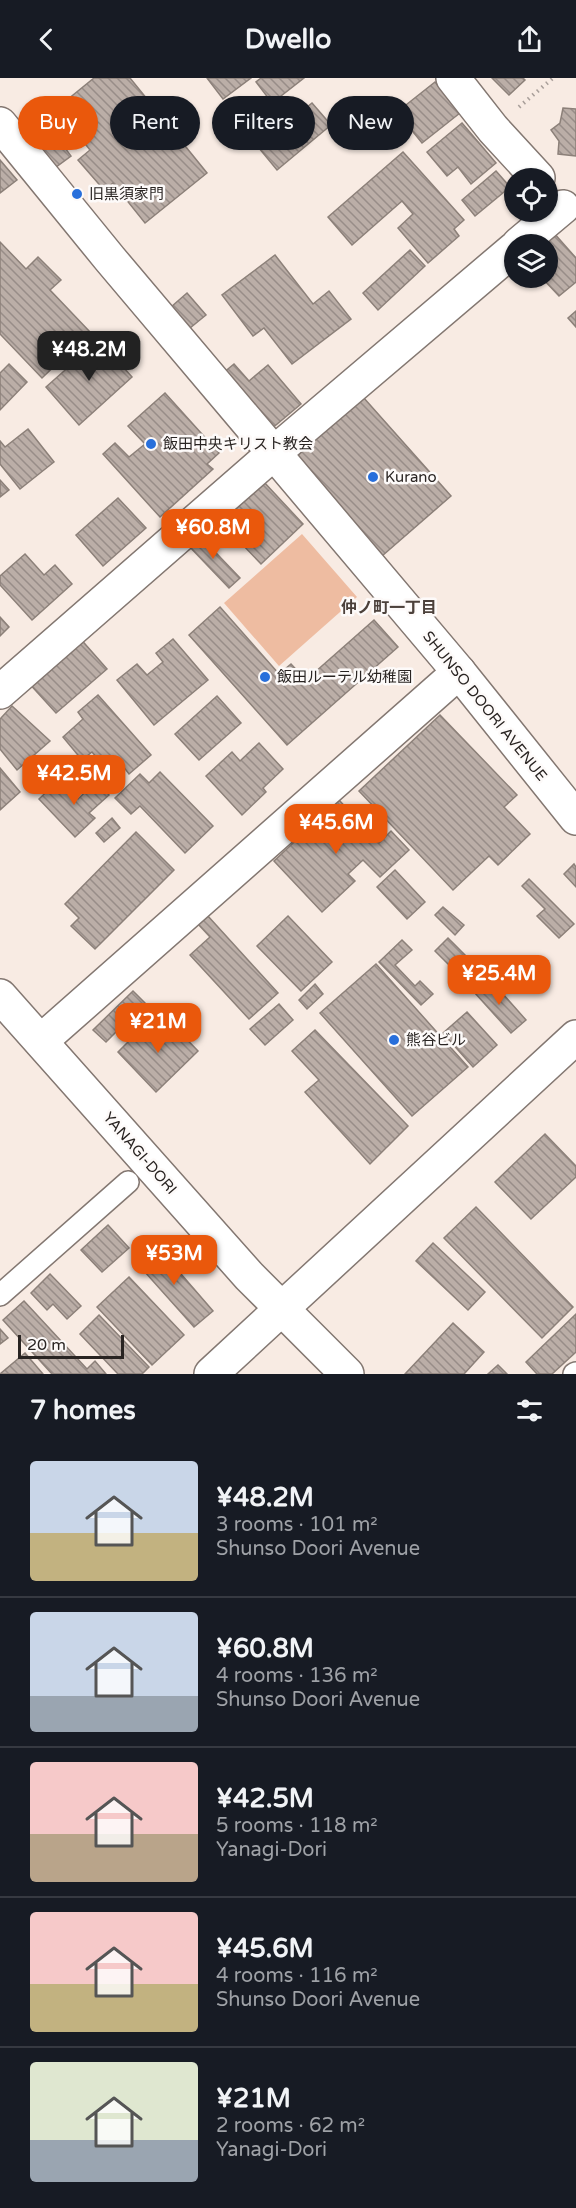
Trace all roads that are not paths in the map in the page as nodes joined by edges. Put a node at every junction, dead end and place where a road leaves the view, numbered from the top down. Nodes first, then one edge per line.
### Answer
1 (453, 78) edge
2 (0, 124) edge
3 (529, 168) edge
4 (562, 206) edge
5 (530, 234) edge
6 (504, 257) edge
7 (275, 452) junction
8 (459, 672) junction
9 (0, 692) edge
10 (576, 818) edge
11 (0, 996) edge
12 (41, 1041) junction
13 (574, 1043) edge
14 (128, 1182) dead end
15 (0, 1295) edge
16 (283, 1308) junction
17 (211, 1374) edge
18 (347, 1374) edge

1 - 3 street
2 - 7 street, SHUNSO DOORI AVENUE
4 - 5 street
6 - 7 street
7 - 8 street, SHUNSO DOORI AVENUE
7 - 9 street
8 - 10 street, SHUNSO DOORI AVENUE
8 - 12 street
11 - 12 street, YANAGI-DORI
12 - 16 street, YANAGI-DORI
13 - 16 street
14 - 15 lane
16 - 17 street
16 - 18 street, YANAGI-DORI

